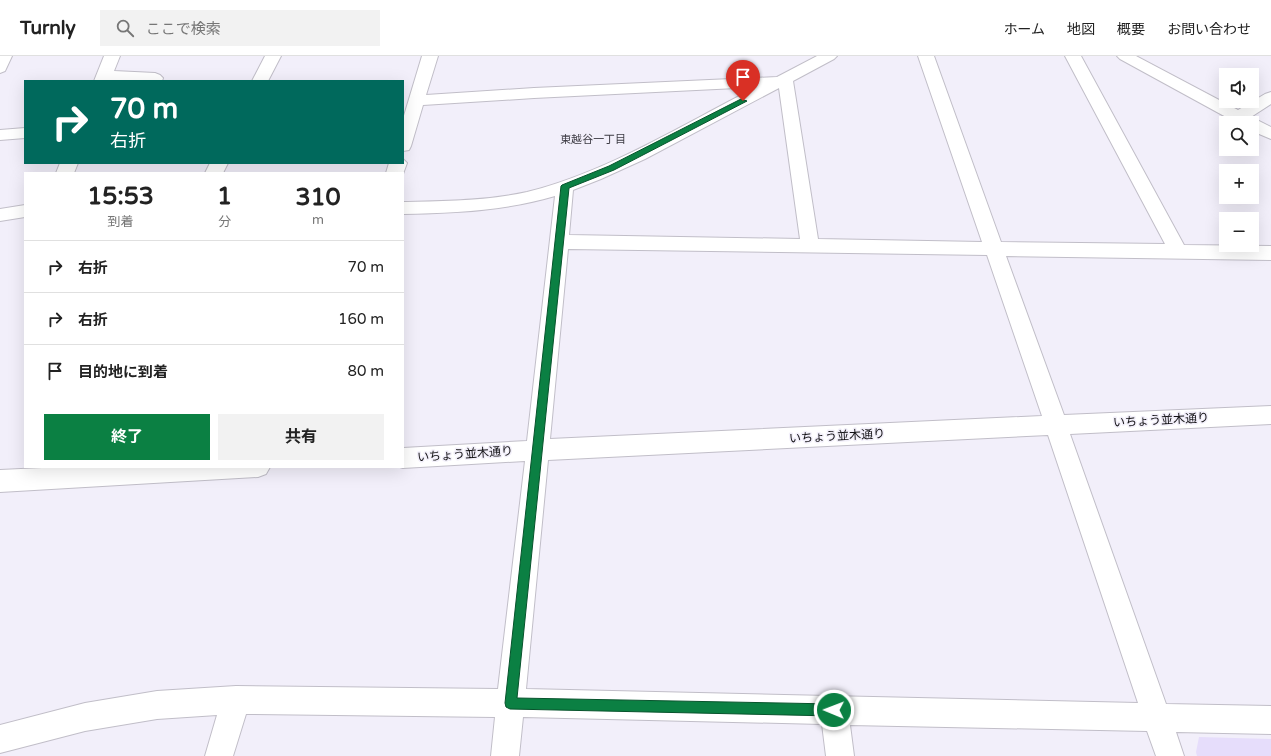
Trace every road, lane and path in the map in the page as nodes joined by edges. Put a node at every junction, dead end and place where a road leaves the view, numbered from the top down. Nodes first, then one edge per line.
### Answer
1 (4, 56) edge
2 (112, 56) edge
3 (273, 56) edge
4 (430, 56) edge
5 (829, 56) edge
6 (926, 56) edge
7 (1073, 56) edge
8 (1126, 56) edge
9 (0, 68) edge
10 (104, 78) edge
11 (154, 80) edge
12 (261, 80) edge
13 (784, 80) junction
14 (1271, 97) edge
15 (411, 103) edge
16 (1238, 116) edge
17 (1252, 116) edge
18 (1259, 128) edge
19 (24, 133) edge
20 (1271, 134) edge
21 (0, 135) edge
22 (404, 141) edge
23 (565, 186) junction
24 (404, 208) edge
25 (24, 211) edge
26 (0, 215) edge
27 (559, 242) junction
28 (810, 246) junction
29 (994, 249) junction
30 (1178, 251) junction
31 (1271, 253) edge
32 (1271, 415) edge
33 (1056, 425) junction
34 (537, 450) junction
35 (404, 458) edge
36 (240, 468) edge
37 (0, 481) edge
38 (236, 700) junction
39 (510, 703) junction
40 (834, 710) junction
41 (1157, 719) junction
42 (1271, 720) edge
43 (0, 739) edge
44 (220, 756) edge
45 (505, 756) edge
46 (840, 756) edge
47 (1170, 756) edge

1 - 9 street
2 - 10 street
3 - 12 street
4 - 15 street
5 - 13 street
6 - 29 street
7 - 30 street
8 - 16 street
10 - 11 street
13 - 15 street
13 - 23 street
13 - 28 street
14 - 17 street
15 - 22 street
18 - 20 street
19 - 21 street
23 - 24 street
23 - 27 street
25 - 26 street
27 - 28 street
27 - 34 street
28 - 29 street
29 - 30 street
29 - 33 street
30 - 31 street
32 - 33 street, いちょう並木通り
33 - 34 street, いちょう並木通り
33 - 41 street
34 - 35 street, いちょう並木通り
34 - 39 street
36 - 37 street
38 - 39 street
38 - 43 street
38 - 44 street
39 - 40 street
39 - 45 street
40 - 41 street
40 - 46 street
41 - 42 street
41 - 47 street

